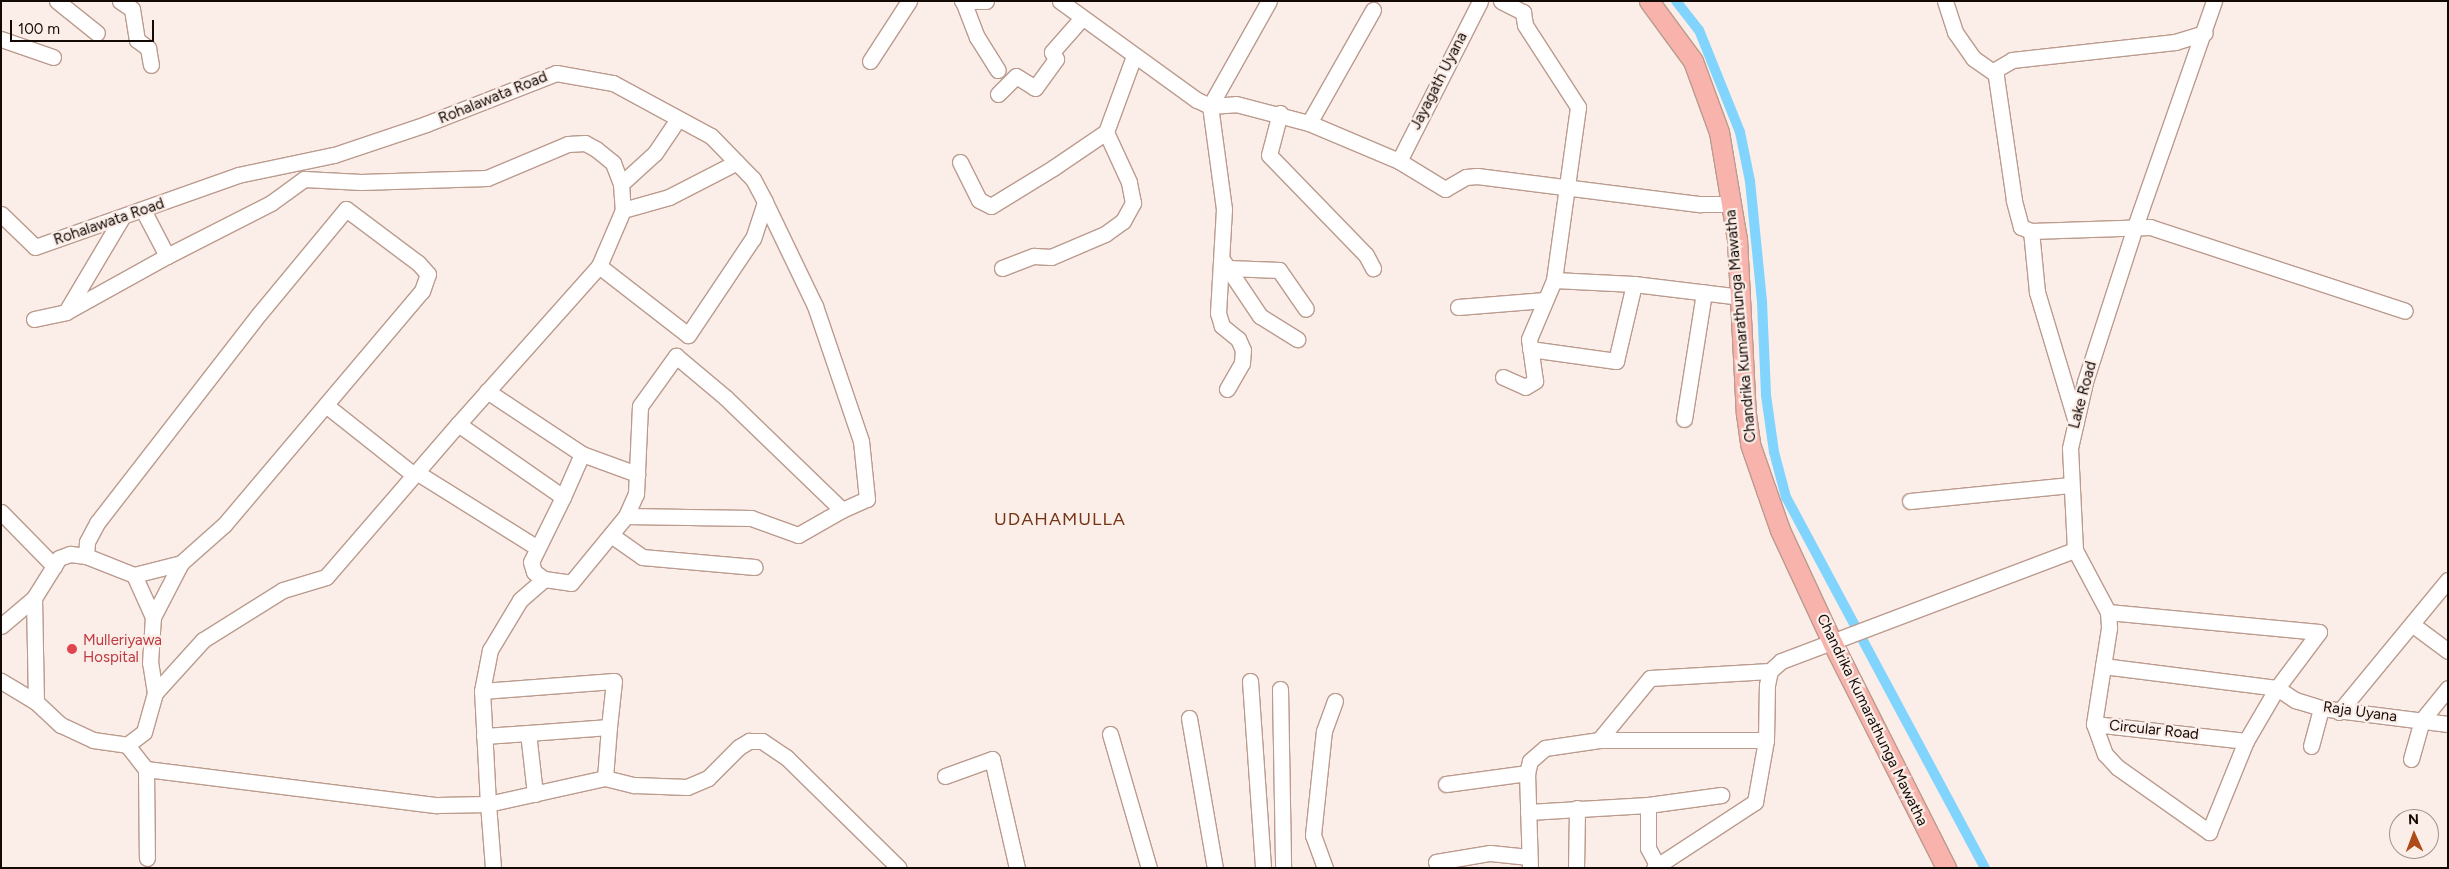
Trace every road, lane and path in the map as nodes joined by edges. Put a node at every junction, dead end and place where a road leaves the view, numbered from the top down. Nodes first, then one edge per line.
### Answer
1 (57, 1) edge
2 (120, 1) edge
3 (909, 1) edge
4 (963, 1) edge
5 (986, 1) edge
6 (1060, 1) edge
7 (1269, 1) edge
8 (1480, 1) edge
9 (1501, 1) edge
10 (1649, 1) edge
11 (1945, 1) edge
12 (2214, 1) edge
13 (1374, 10) dead end
14 (1081, 19) junction
15 (97, 32) dead end
16 (2205, 33) junction
17 (1, 39) edge
18 (1134, 56) junction
19 (53, 57) dead end
20 (870, 61) dead end
21 (151, 65) dead end
22 (998, 70) dead end
23 (1996, 74) junction
24 (998, 94) dead end
25 (1210, 106) junction
26 (1280, 113) junction
27 (678, 119) junction
28 (1309, 123) junction
29 (1106, 132) junction
30 (1399, 161) junction
31 (737, 162) junction
32 (960, 162) dead end
33 (621, 184) junction
34 (1565, 186) junction
35 (765, 202) junction
36 (1731, 204) junction
37 (143, 210) junction
38 (623, 210) junction
39 (1, 214) edge
40 (120, 219) junction
41 (2135, 227) junction
42 (2031, 231) junction
43 (167, 256) junction
44 (1225, 264) junction
45 (599, 266) junction
46 (1002, 268) dead end
47 (1373, 268) dead end
48 (1554, 280) junction
49 (1634, 284) junction
50 (1704, 293) junction
51 (1741, 297) junction
52 (1546, 300) junction
53 (1458, 307) dead end
54 (1306, 309) dead end
55 (2405, 311) dead end
56 (66, 312) junction
57 (34, 319) dead end
58 (688, 335) junction
59 (1297, 339) dead end
60 (1530, 349) junction
61 (676, 356) junction
62 (1503, 376) dead end
63 (1227, 389) dead end
64 (487, 391) junction
65 (327, 406) junction
66 (1684, 419) dead end
67 (2076, 422) junction
68 (458, 424) junction
69 (582, 454) junction
70 (415, 474) junction
71 (637, 474) junction
72 (2070, 485) junction
73 (563, 497) junction
74 (1910, 501) dead end
75 (842, 510) junction
76 (1, 512) edge
77 (626, 516) junction
78 (611, 536) junction
79 (536, 547) junction
80 (2074, 550) junction
81 (86, 556) junction
82 (181, 563) junction
83 (54, 566) junction
84 (755, 566) dead end
85 (134, 575) junction
86 (544, 580) junction
87 (2448, 580) edge
88 (34, 598) junction
89 (2108, 612) junction
90 (153, 617) junction
91 (2413, 625) junction
92 (1, 626) edge
93 (1839, 642) junction
94 (2448, 651) edge
95 (2103, 666) junction
96 (1770, 671) junction
97 (1250, 681) dead end
98 (1, 682) edge
99 (2277, 688) junction
100 (2448, 688) edge
101 (1280, 689) dead end
102 (482, 691) junction
103 (155, 693) junction
104 (1335, 701) dead end
105 (36, 702) junction
106 (2321, 708) junction
107 (2340, 712) junction
108 (1189, 718) dead end
109 (2422, 720) junction
110 (2094, 724) junction
111 (2448, 724) edge
112 (609, 727) junction
113 (528, 733) junction
114 (1110, 734) dead end
115 (484, 736) junction
116 (1599, 740) junction
117 (1766, 740) junction
118 (2246, 740) junction
119 (127, 745) junction
120 (2311, 746) dead end
121 (2411, 759) dead end
122 (146, 769) junction
123 (1527, 773) junction
124 (945, 776) dead end
125 (605, 778) junction
126 (1446, 784) dead end
127 (535, 794) junction
128 (1721, 795) dead end
129 (488, 804) junction
130 (1648, 805) junction
131 (1577, 808) junction
132 (1528, 812) junction
133 (147, 858) dead end
134 (1436, 862) dead end
135 (1530, 863) edge
136 (1656, 866) edge
137 (494, 868) edge
138 (899, 868) edge
139 (1017, 868) edge
140 (1149, 868) edge
141 (1215, 868) edge
142 (1263, 868) edge
143 (1283, 868) edge
144 (1325, 868) edge
145 (1576, 868) edge
146 (1946, 868) edge

1 - 15 street
2 - 21 street
3 - 20 street
4 - 5 street
4 - 22 street
6 - 14 street
7 - 25 street
8 - 30 street, Jayagath Uyana
9 - 34 street
10 - 36 main road, Chandrika Kumarathunga Mawatha
11 - 23 street
12 - 16 street, Lake Road
13 - 28 street
14 - 18 street
14 - 24 street
16 - 23 street
16 - 41 street, Lake Road
17 - 19 street
18 - 25 street
18 - 29 street
23 - 42 street
25 - 26 street
25 - 44 street
26 - 28 street
26 - 47 street
27 - 31 street, Rohalawata Road
27 - 33 street
27 - 37 street, Rohalawata Road
28 - 30 street
29 - 32 street
29 - 46 street
30 - 34 street
31 - 35 street, Rohalawata Road
31 - 38 street
33 - 38 street
33 - 43 street
34 - 36 street
34 - 48 street
35 - 58 street
35 - 75 street, Rohalawata Road
36 - 51 main road, Chandrika Kumarathunga Mawatha
37 - 40 street, Rohalawata Road
37 - 43 street
38 - 45 street
39 - 40 street, Rohalawata Road
40 - 56 street
41 - 42 street
41 - 55 street
41 - 67 street, Lake Road
42 - 67 street
43 - 56 street
44 - 54 street
44 - 59 street
44 - 63 street
45 - 58 street
45 - 64 street
48 - 49 street
48 - 52 street
49 - 50 street
49 - 60 street
50 - 51 street
50 - 66 street
51 - 93 main road, Chandrika Kumarathunga Mawatha
52 - 53 street
52 - 60 street
56 - 57 street
58 - 61 street
60 - 62 street
61 - 71 street
61 - 75 street
64 - 68 street
64 - 69 street
65 - 70 street
65 - 81 street
65 - 82 street
67 - 72 street, Lake Road
68 - 70 street
68 - 73 street
69 - 71 street
69 - 73 street
70 - 79 street
70 - 103 street
71 - 77 street
72 - 74 street
72 - 80 street, Lake Road
73 - 79 street
75 - 77 street
76 - 83 street
77 - 78 street
78 - 84 street
78 - 86 street
79 - 86 street
80 - 89 street
80 - 93 street
81 - 83 street
81 - 85 street
82 - 85 street
82 - 90 street
83 - 88 street
85 - 90 street
86 - 102 street
87 - 91 street
88 - 92 street
88 - 105 street
89 - 95 street, Circular Road
89 - 99 street
90 - 103 street
91 - 94 street
91 - 107 street
93 - 96 street
93 - 146 main road, Chandrika Kumarathunga Mawatha
95 - 99 street
95 - 110 street, Circular Road
96 - 116 street
96 - 117 street
97 - 142 street
98 - 105 street
99 - 106 street, Raja Uyana
99 - 118 street
100 - 109 street
101 - 143 street
102 - 112 street
102 - 115 street
103 - 119 street
104 - 144 street
105 - 119 street
106 - 107 street, Raja Uyana
106 - 120 street
107 - 109 street, Raja Uyana
108 - 141 street
109 - 111 street, Raja Uyana
109 - 121 street
110 - 118 street, Circular Road
110 - 118 street
112 - 113 street
112 - 125 street
113 - 115 street
113 - 127 street
114 - 140 street
115 - 129 street
116 - 117 street
116 - 123 street
117 - 136 street
119 - 122 street
122 - 129 street
122 - 133 street
123 - 126 street
123 - 132 street
124 - 139 street
125 - 127 street
125 - 138 street
127 - 129 street
128 - 130 street
129 - 137 street
130 - 131 street
130 - 136 street
131 - 132 street
131 - 145 street
132 - 135 street
134 - 135 street

